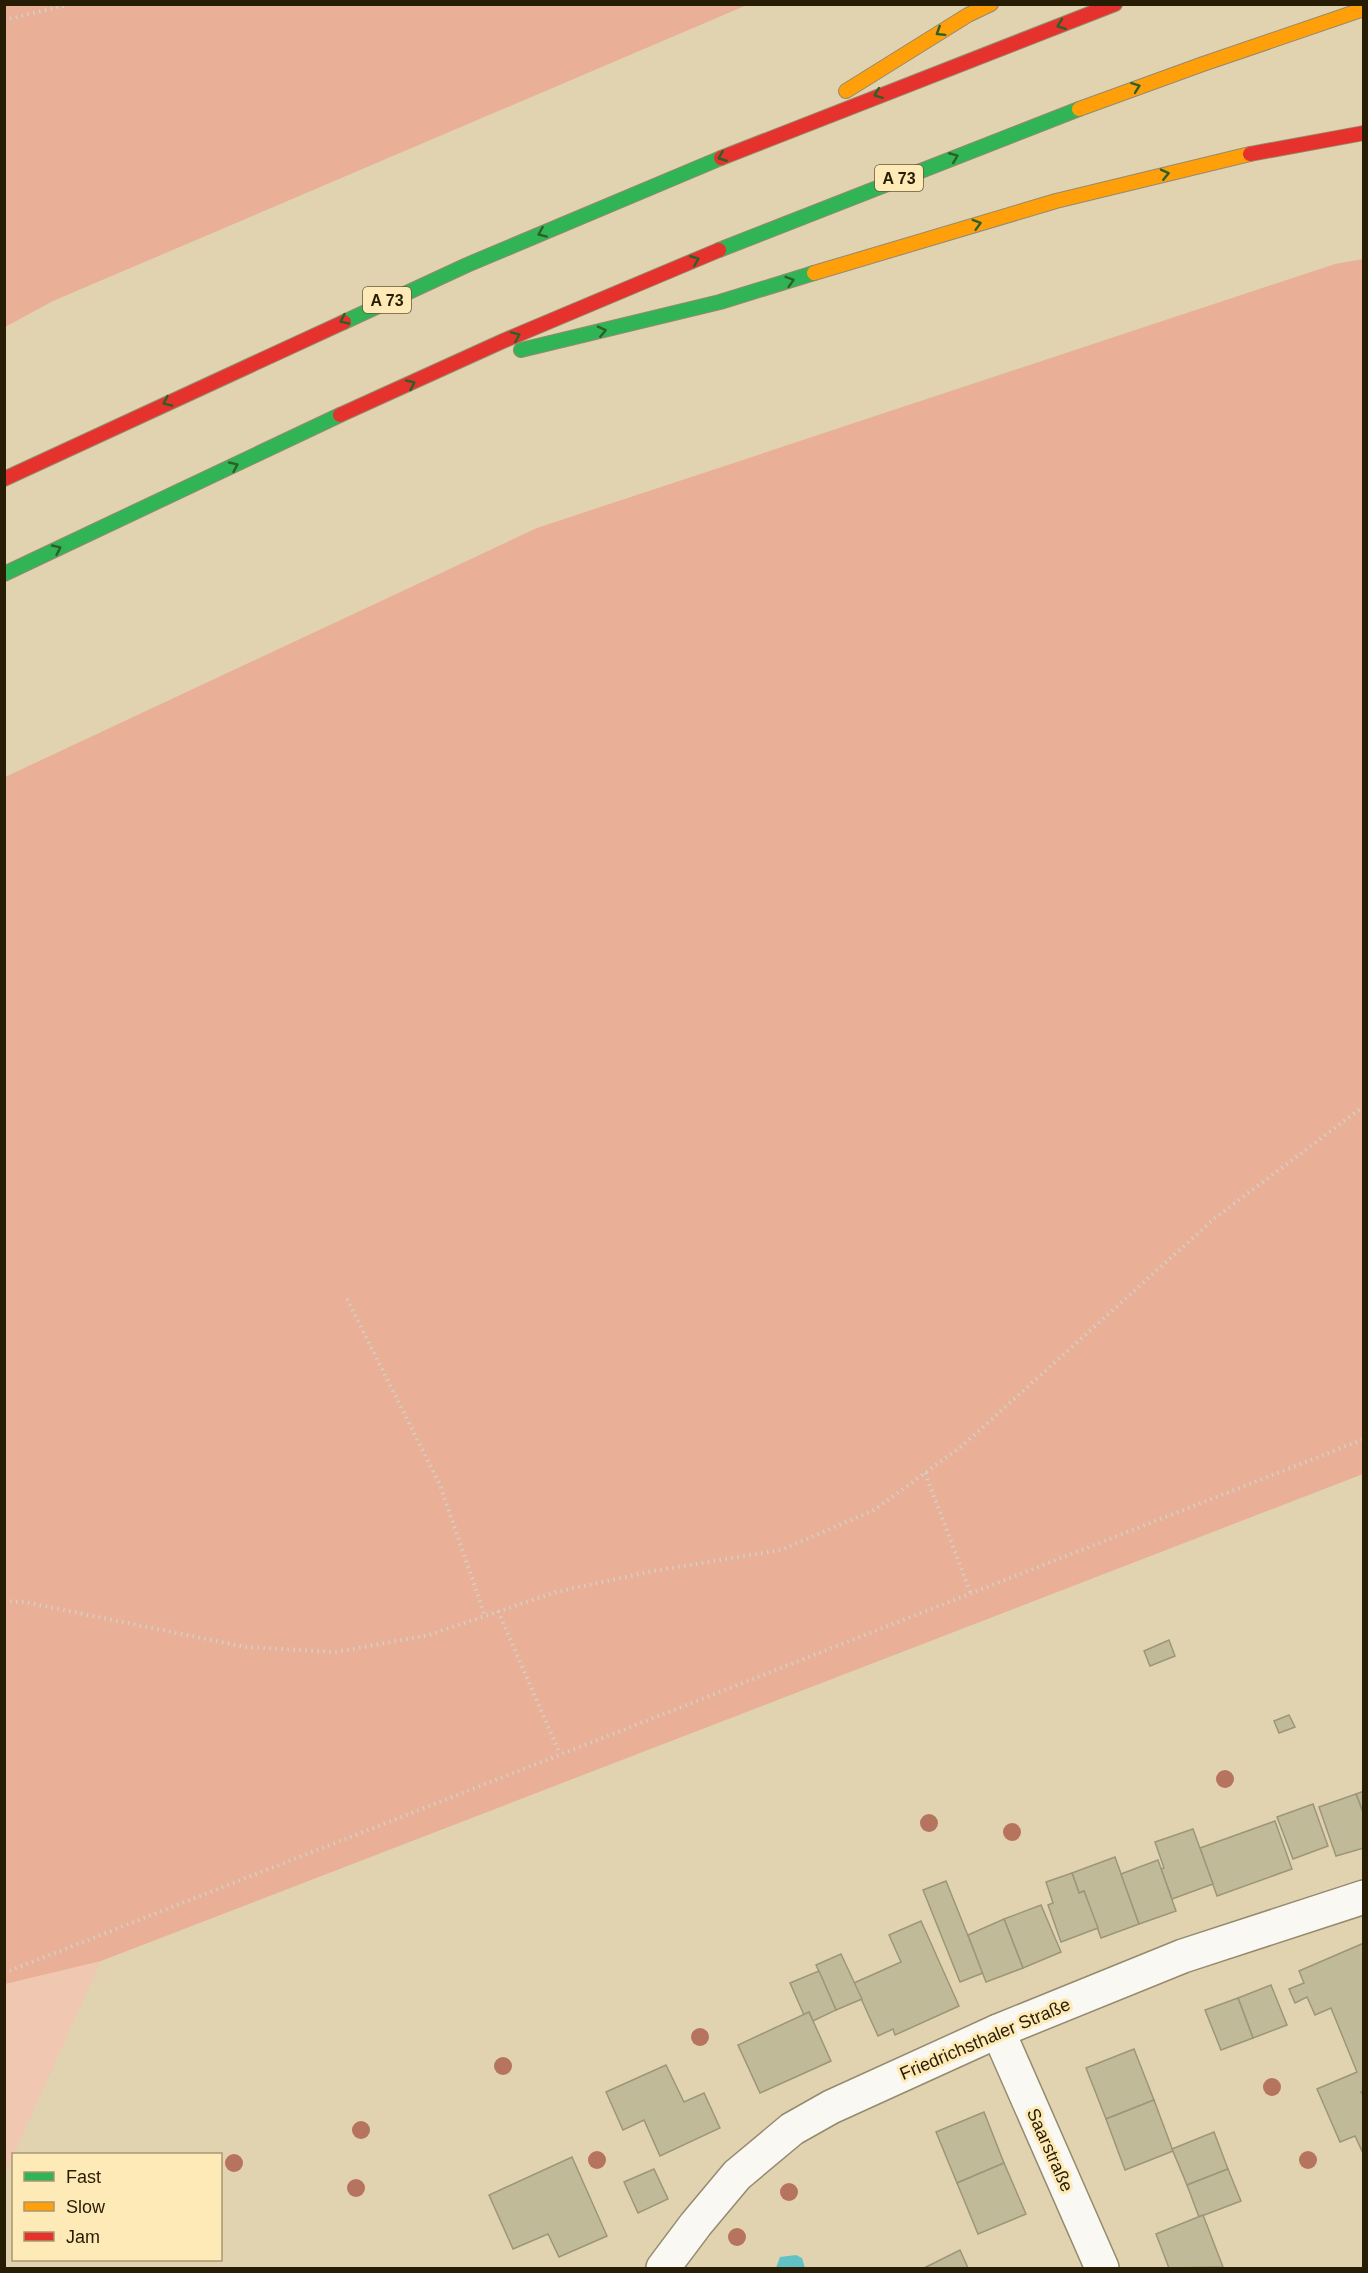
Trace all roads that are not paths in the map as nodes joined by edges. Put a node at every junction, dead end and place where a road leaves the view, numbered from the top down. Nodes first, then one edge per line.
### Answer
1 (991, 4) edge
2 (1115, 4) edge
3 (1364, 9) edge
4 (1364, 134) edge
5 (776, 135) junction
6 (443, 369) junction
7 (4, 479) edge
8 (4, 574) edge
9 (1364, 1897) edge
10 (998, 2031) junction
11 (663, 2268) edge
12 (1102, 2268) edge

1 -> 5 highway, A 73
2 -> 5 highway, A 73
6 -> 3 highway, A 73
6 -> 4 highway
5 -> 7 highway, A 73
8 -> 6 highway, A 73
9 - 10 street, Friedrichsthaler Straße
10 - 11 street, Friedrichsthaler Straße
10 - 12 street, Saarstraße

